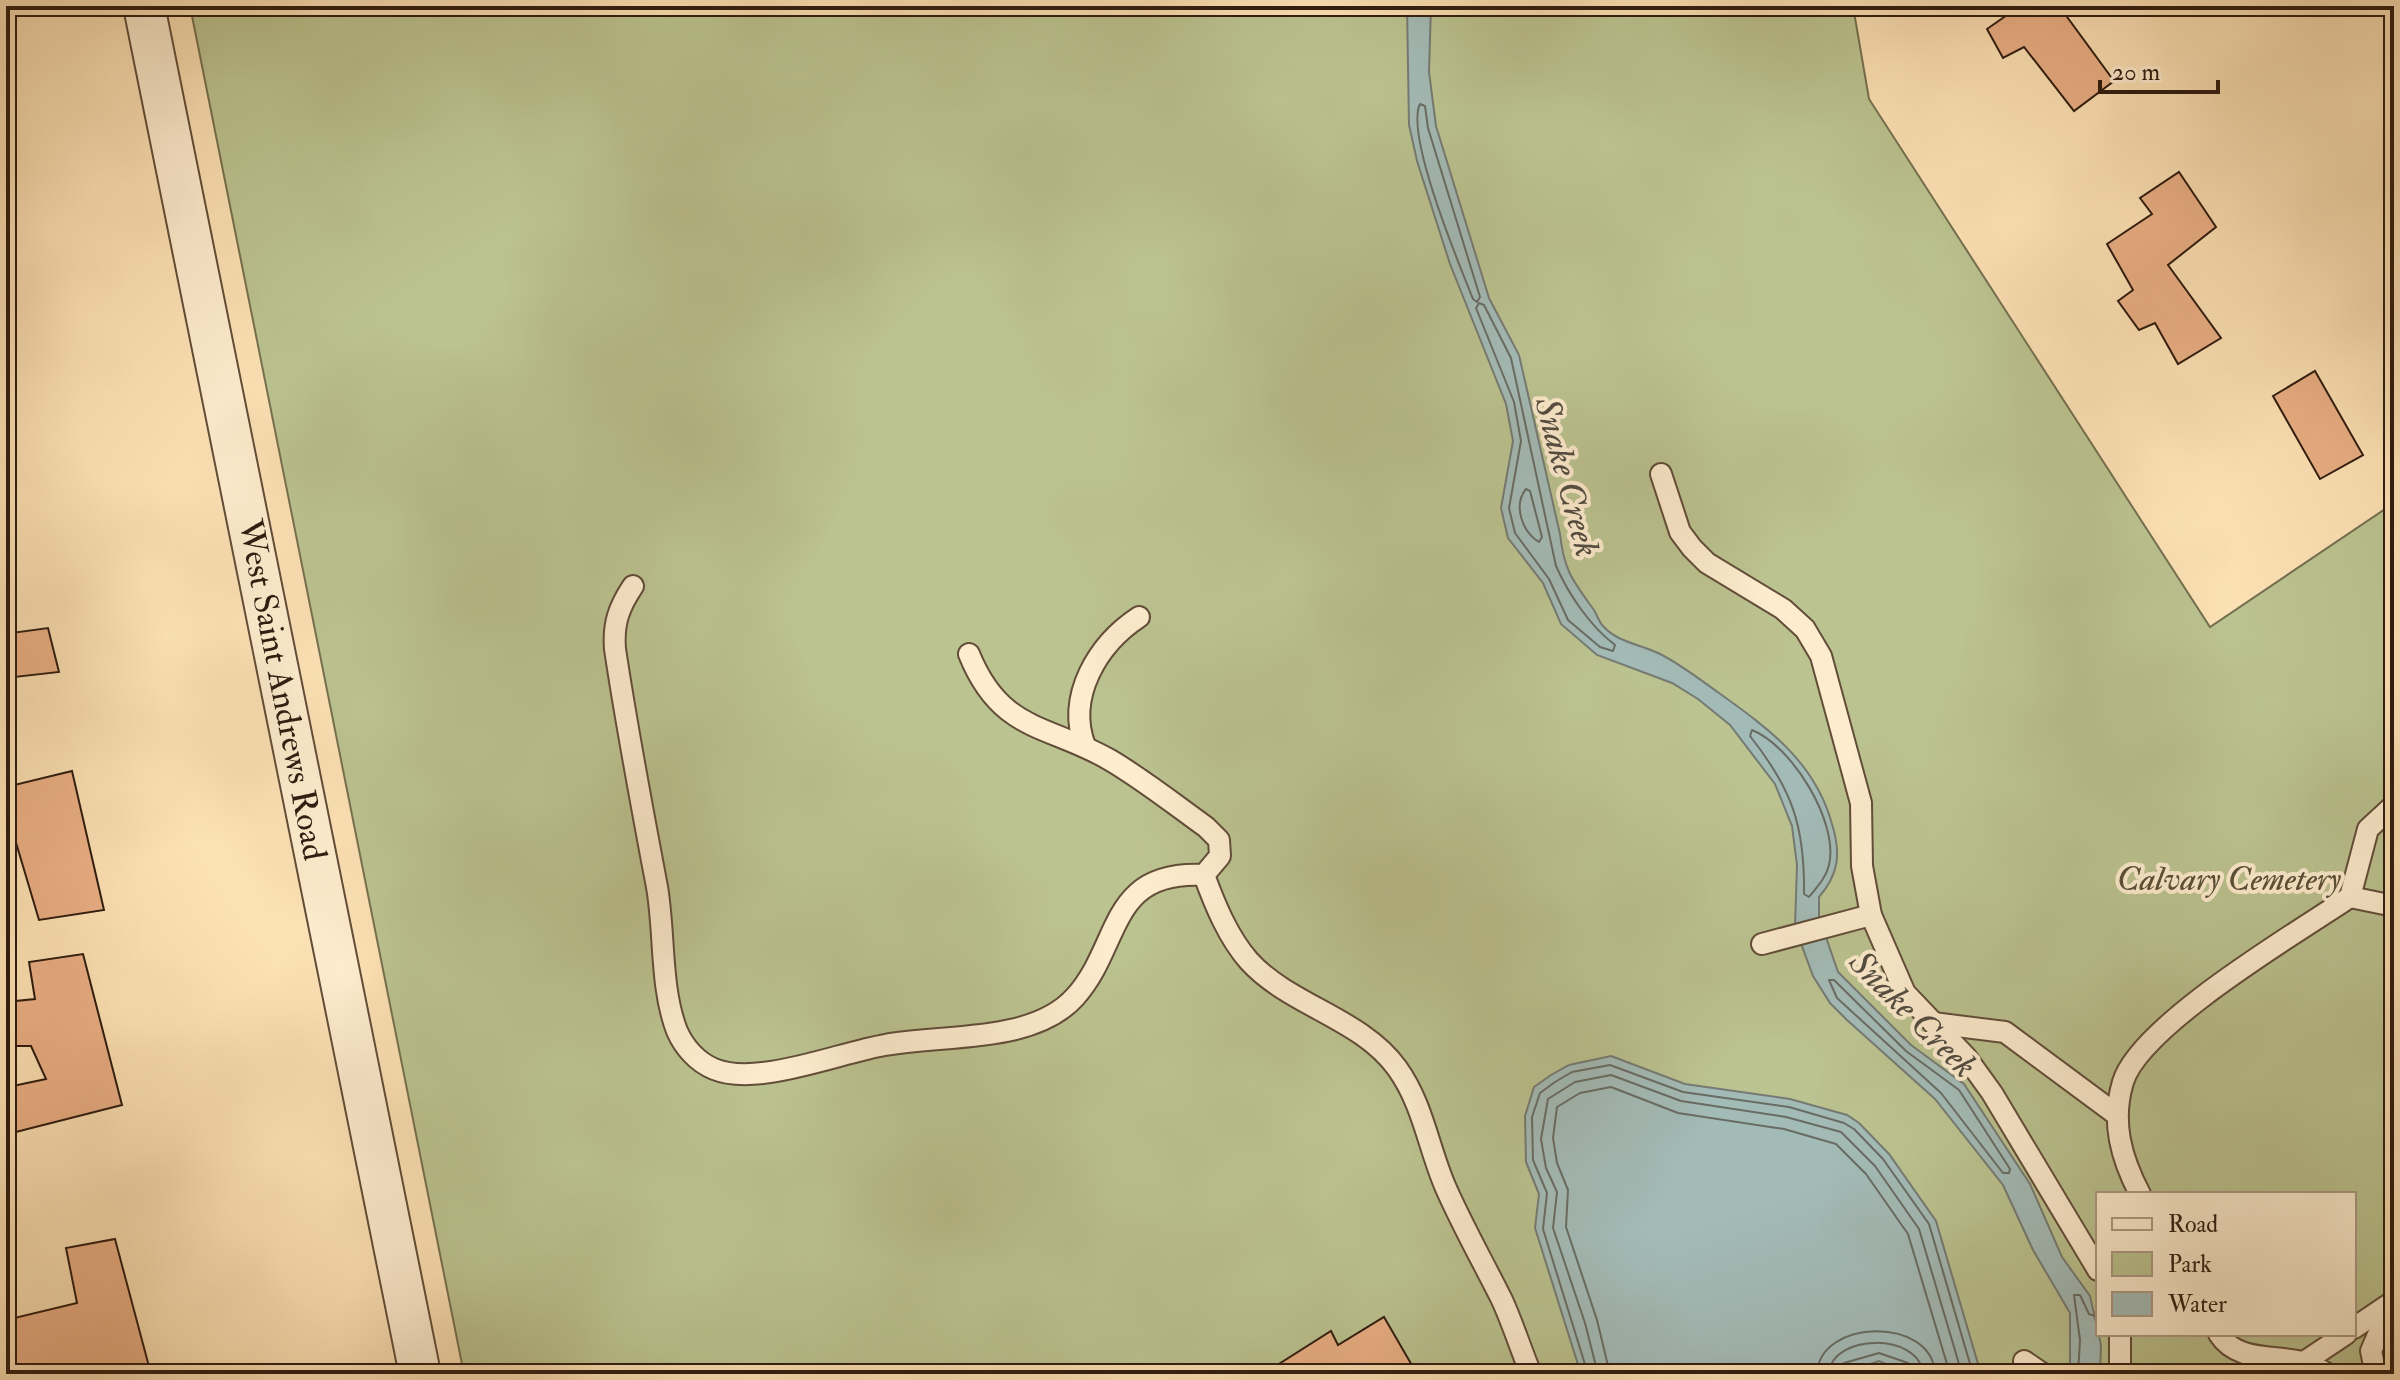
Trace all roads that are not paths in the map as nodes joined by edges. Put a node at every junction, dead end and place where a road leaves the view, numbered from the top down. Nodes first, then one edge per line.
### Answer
1 (144, 6) edge
2 (1661, 474) dead end
3 (633, 586) dead end
4 (1139, 617) dead end
5 (969, 654) dead end
6 (1085, 746) junction
7 (2394, 805) edge
8 (1204, 875) junction
9 (2350, 897) junction
10 (2394, 906) edge
11 (1871, 915) junction
12 (1762, 944) dead end
13 (1933, 1023) junction
14 (2117, 1115) junction
15 (2139, 1192) edge
16 (2096, 1267) edge
17 (2393, 1302) edge
18 (2356, 1327) edge
19 (2120, 1336) edge
20 (2220, 1336) edge
21 (2343, 1336) edge
22 (2024, 1361) dead end
23 (2304, 1362) junction
24 (420, 1374) edge
25 (1531, 1374) edge
26 (2043, 1374) edge
27 (2120, 1374) edge
28 (2328, 1374) edge
29 (2376, 1374) edge

1 - 24 street, West Saint Andrews Road
2 - 11 lane
3 - 8 lane
4 - 6 lane
5 - 6 lane
6 - 8 lane
7 - 9 lane
8 - 25 lane
9 - 10 lane
9 - 14 lane
11 - 12 lane
11 - 13 lane
13 - 14 lane
13 - 16 lane
14 - 15 lane
17 - 18 lane
17 - 29 lane
19 - 27 lane
20 - 23 lane
21 - 23 lane
22 - 26 lane
23 - 28 lane

